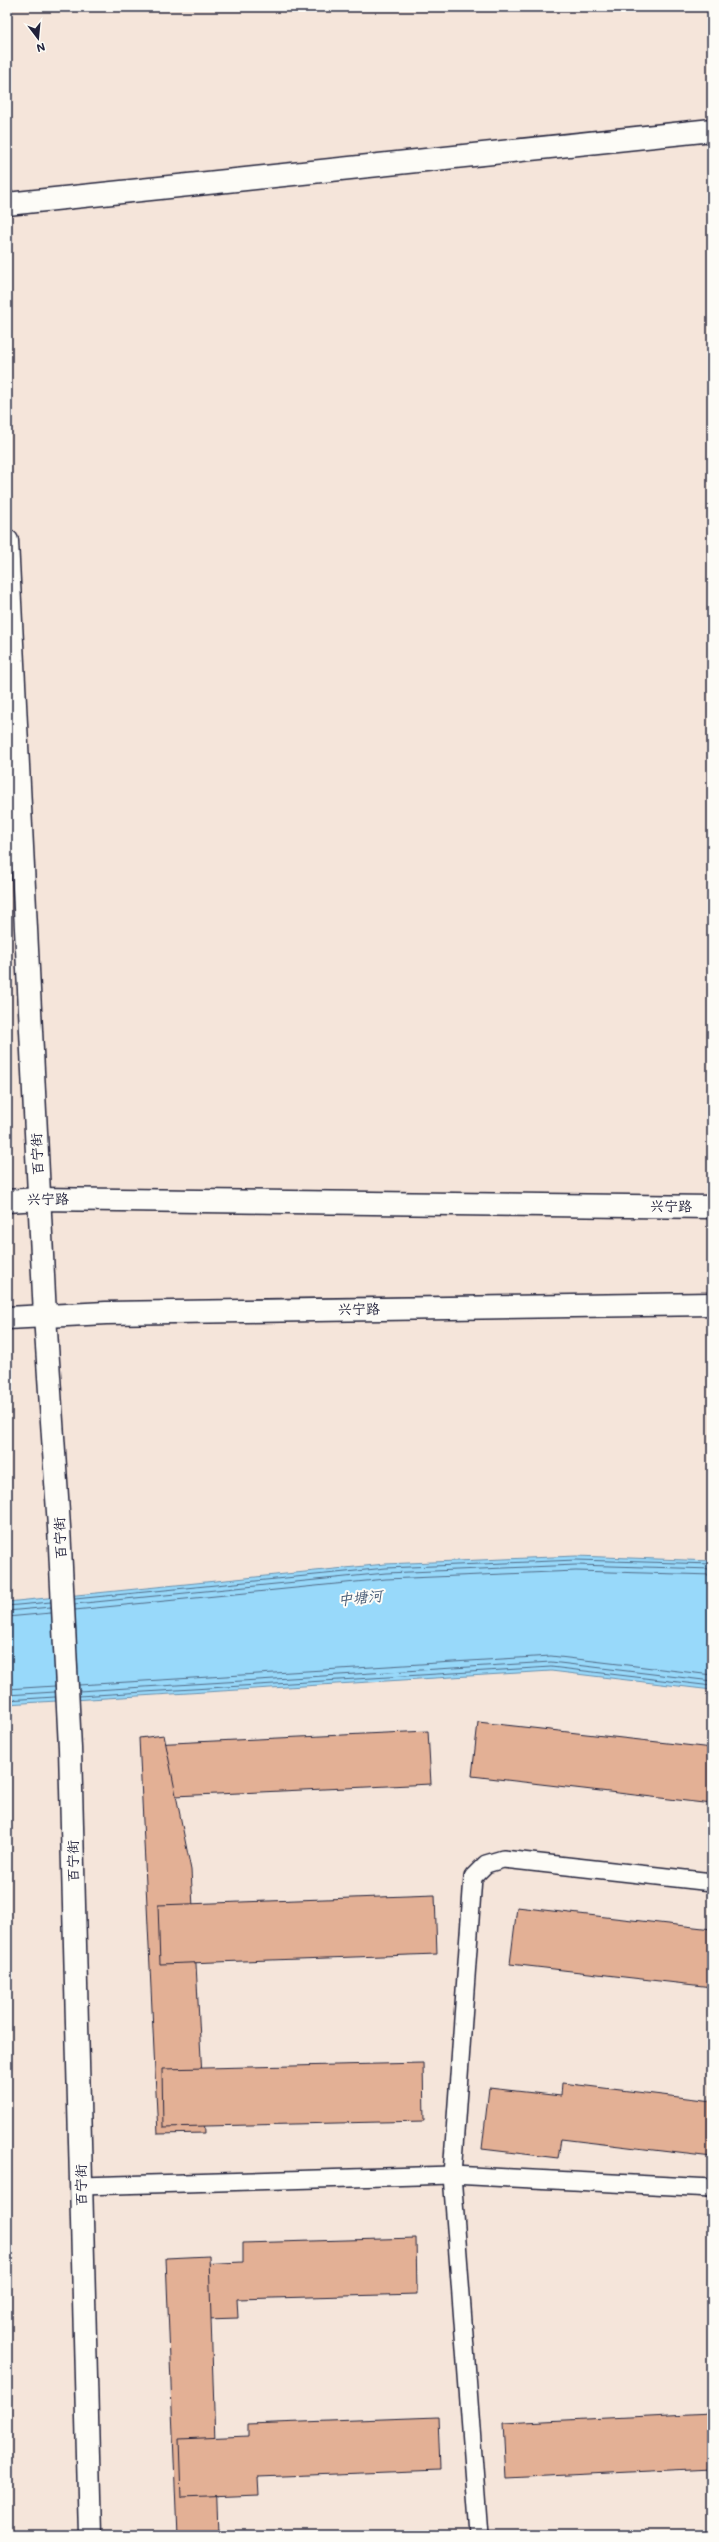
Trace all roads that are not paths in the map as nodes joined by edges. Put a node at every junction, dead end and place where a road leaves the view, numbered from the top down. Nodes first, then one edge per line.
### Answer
1 (712, 130) edge
2 (7, 204) edge
3 (7, 541) edge
4 (39, 1199) junction
5 (7, 1200) edge
6 (712, 1207) edge
7 (712, 1304) edge
8 (45, 1316) junction
9 (7, 1318) edge
10 (712, 1882) edge
11 (452, 2175) junction
12 (82, 2186) junction
13 (712, 2188) edge
14 (90, 2535) edge
15 (478, 2535) edge

1 - 2 street
3 - 4 street, 百宁街
4 - 5 street, 兴宁路
4 - 6 street, 兴宁路
4 - 8 street, 百宁街
7 - 8 street, 兴宁路
8 - 9 street, 兴宁路
8 - 12 street, 百宁街
10 - 11 lane
11 - 12 lane
11 - 13 lane
11 - 15 lane
12 - 14 street, 百宁街

